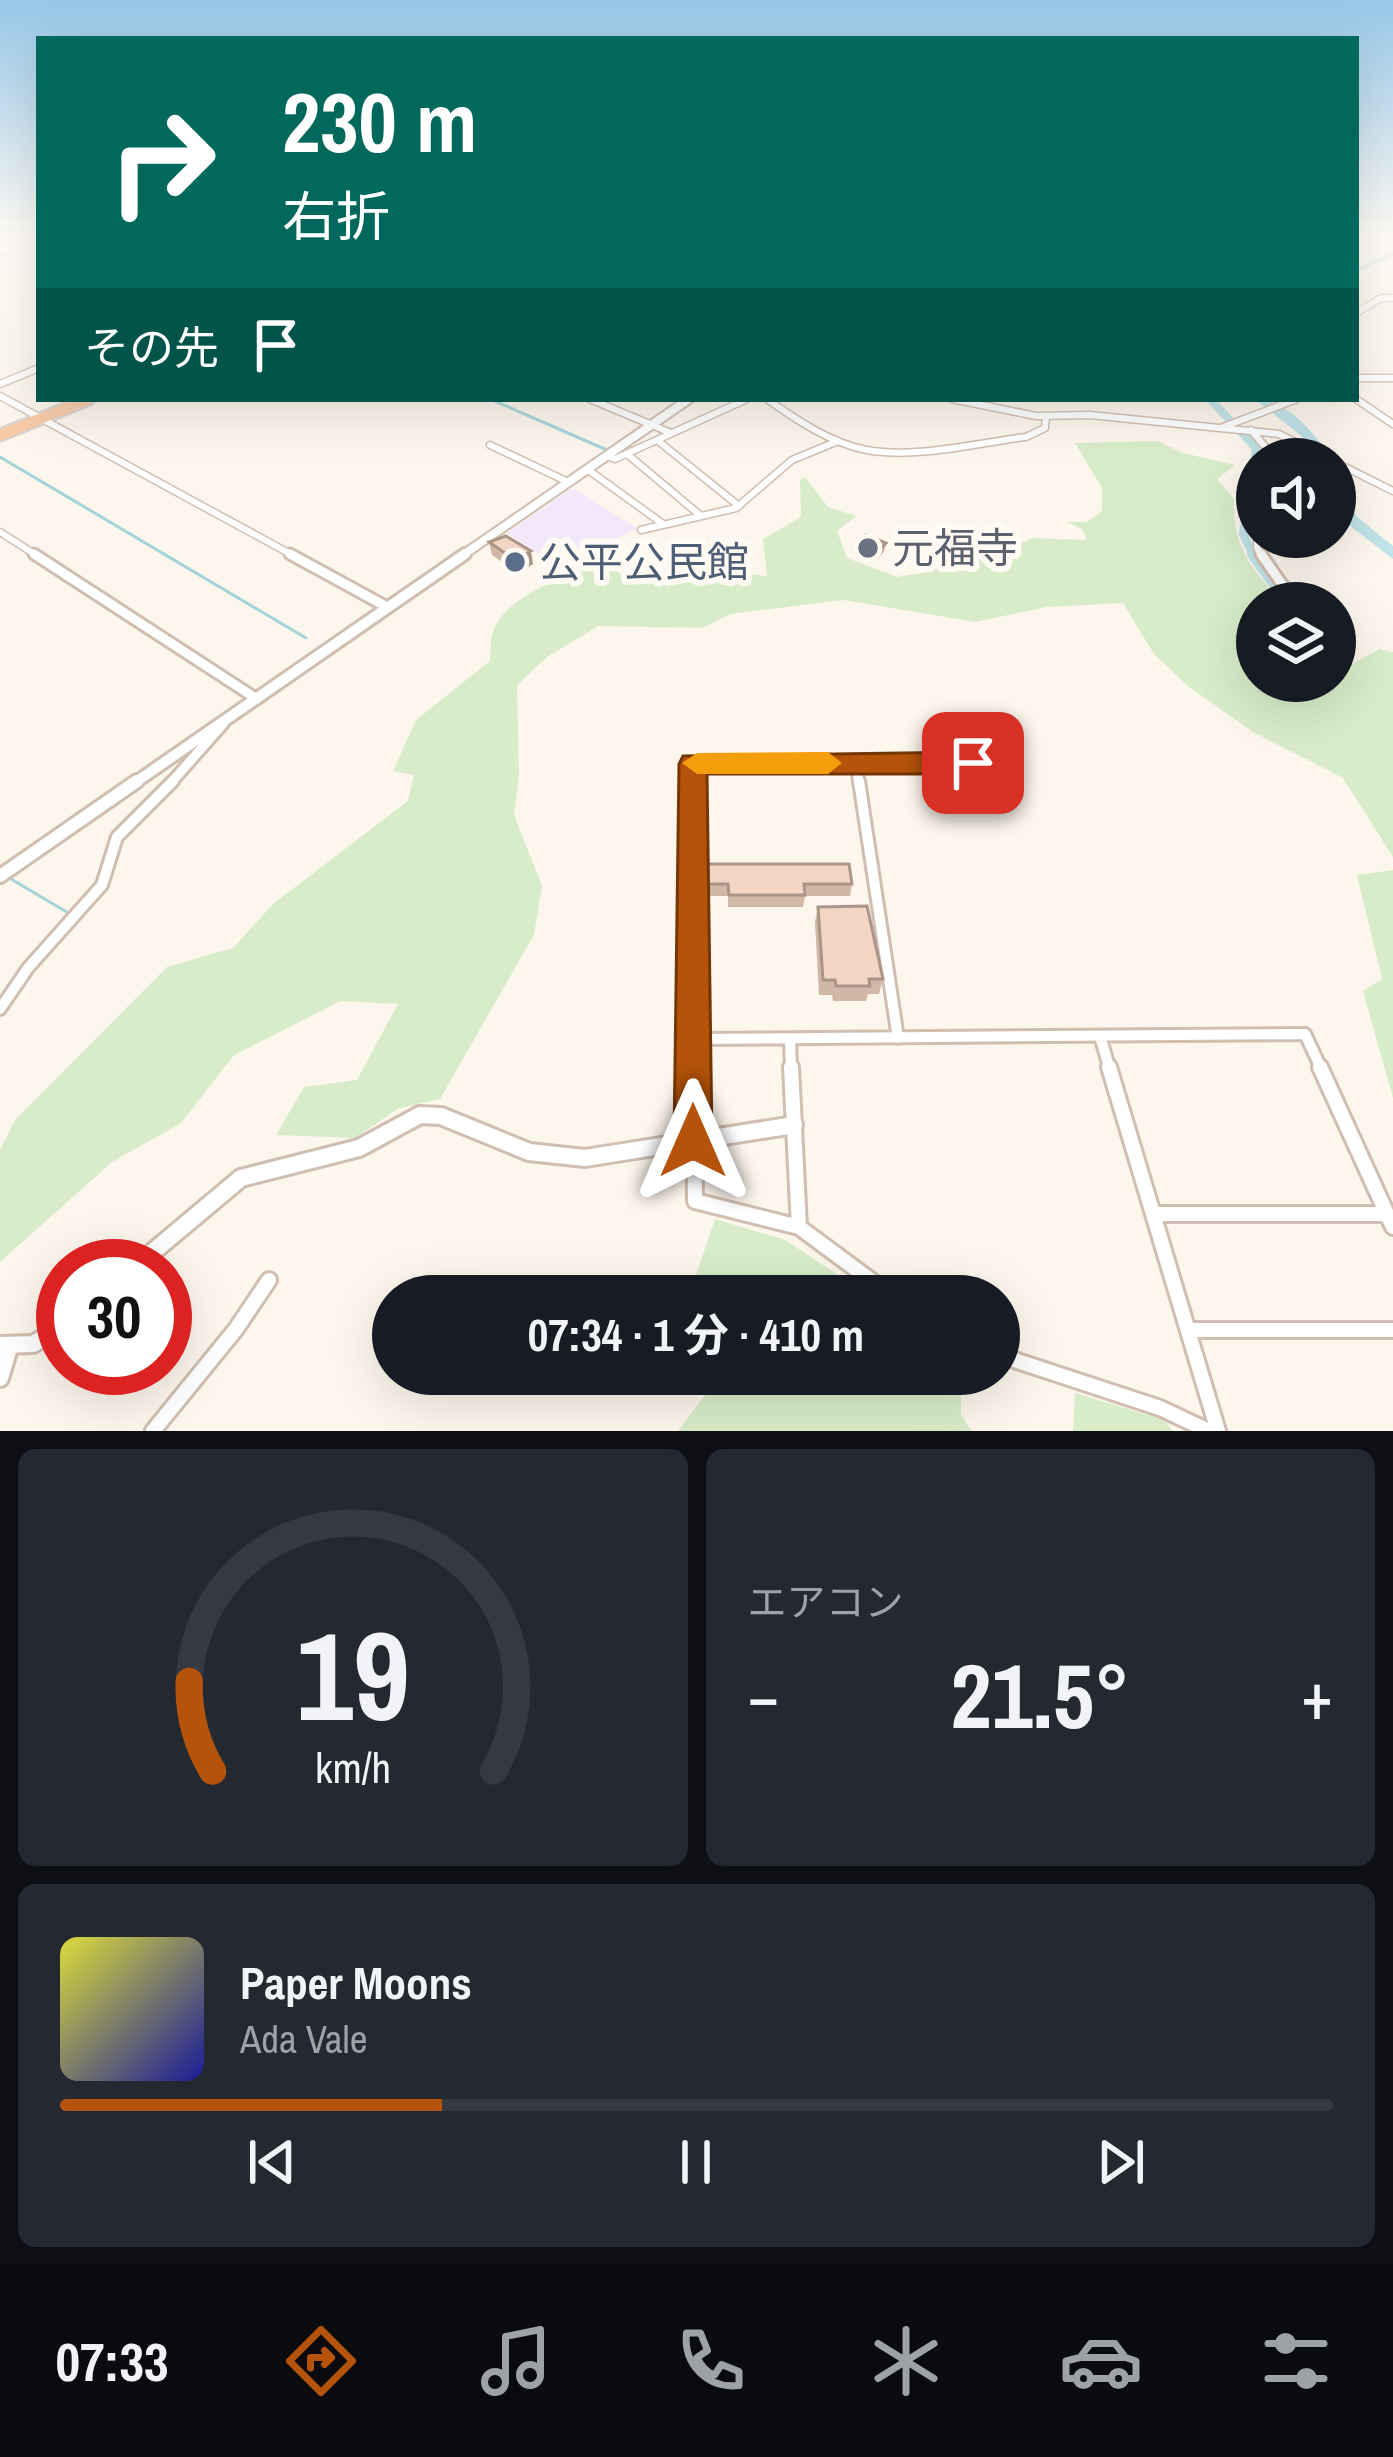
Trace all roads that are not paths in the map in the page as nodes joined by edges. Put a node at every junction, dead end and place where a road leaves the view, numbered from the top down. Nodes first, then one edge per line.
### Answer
1 (36, 369) edge
2 (1359, 378) edge
3 (1393, 378) edge
4 (0, 384) edge
5 (0, 396) edge
6 (1359, 401) edge
7 (81, 402) edge
8 (597, 402) edge
9 (685, 402) edge
10 (740, 402) edge
11 (771, 402) edge
12 (968, 402) edge
13 (1290, 402) edge
14 (1046, 417) junction
15 (41, 418) junction
16 (652, 424) junction
17 (1393, 424) edge
18 (1223, 427) junction
19 (1251, 430) junction
20 (671, 434) junction
21 (0, 435) edge
22 (1258, 438) edge
23 (657, 440) junction
24 (838, 441) junction
25 (490, 446) dead end
26 (627, 454) junction
27 (607, 456) junction
28 (587, 469) junction
29 (568, 482) junction
30 (1393, 491) edge
31 (739, 506) junction
32 (701, 515) junction
33 (663, 524) junction
34 (641, 530) dead end
35 (0, 532) edge
36 (387, 607) junction
37 (257, 699) junction
38 (225, 721) junction
39 (856, 763) junction
40 (1012, 763) dead end
41 (0, 876) edge
42 (0, 1010) edge
43 (1100, 1036) junction
44 (898, 1038) junction
45 (790, 1039) junction
46 (693, 1040) junction
47 (794, 1125) junction
48 (693, 1141) junction
49 (1153, 1214) junction
50 (1390, 1221) edge
51 (799, 1227) junction
52 (168, 1239) edge
53 (864, 1275) edge
54 (269, 1280) dead end
55 (1188, 1330) junction
56 (1393, 1330) edge
57 (36, 1342) edge
58 (5, 1347) edge
59 (1020, 1362) edge
60 (0, 1378) edge
61 (153, 1431) edge
62 (1214, 1431) edge

1 - 4 street
2 - 3 street
5 - 15 street
6 - 17 street
7 - 15 highway
8 - 16 street
9 - 16 street
10 - 20 street
11 - 24 street
12 - 14 street
13 - 18 street
14 - 18 street
14 - 24 street
15 - 21 highway
15 - 36 street
16 - 20 street
16 - 27 street
18 - 19 street
19 - 22 street
19 - 30 street
20 - 23 street
23 - 26 street
23 - 31 street
24 - 31 street
25 - 29 street
26 - 27 street
26 - 32 street
27 - 28 street
28 - 29 street
28 - 33 street
29 - 36 street
31 - 32 street
32 - 33 street
33 - 34 street
35 - 37 street
36 - 37 street
37 - 38 street
38 - 41 street
38 - 42 street
39 - 40 street
39 - 44 street
39 - 46 street
43 - 44 street
43 - 49 street
43 - 50 street
44 - 45 street
45 - 46 street
45 - 47 street
46 - 48 street
47 - 48 street
47 - 51 street
48 - 51 street
48 - 52 street
49 - 50 street
49 - 55 street
51 - 53 street
54 - 61 street
55 - 56 street
55 - 62 street
57 - 58 street
58 - 60 street
59 - 62 street

